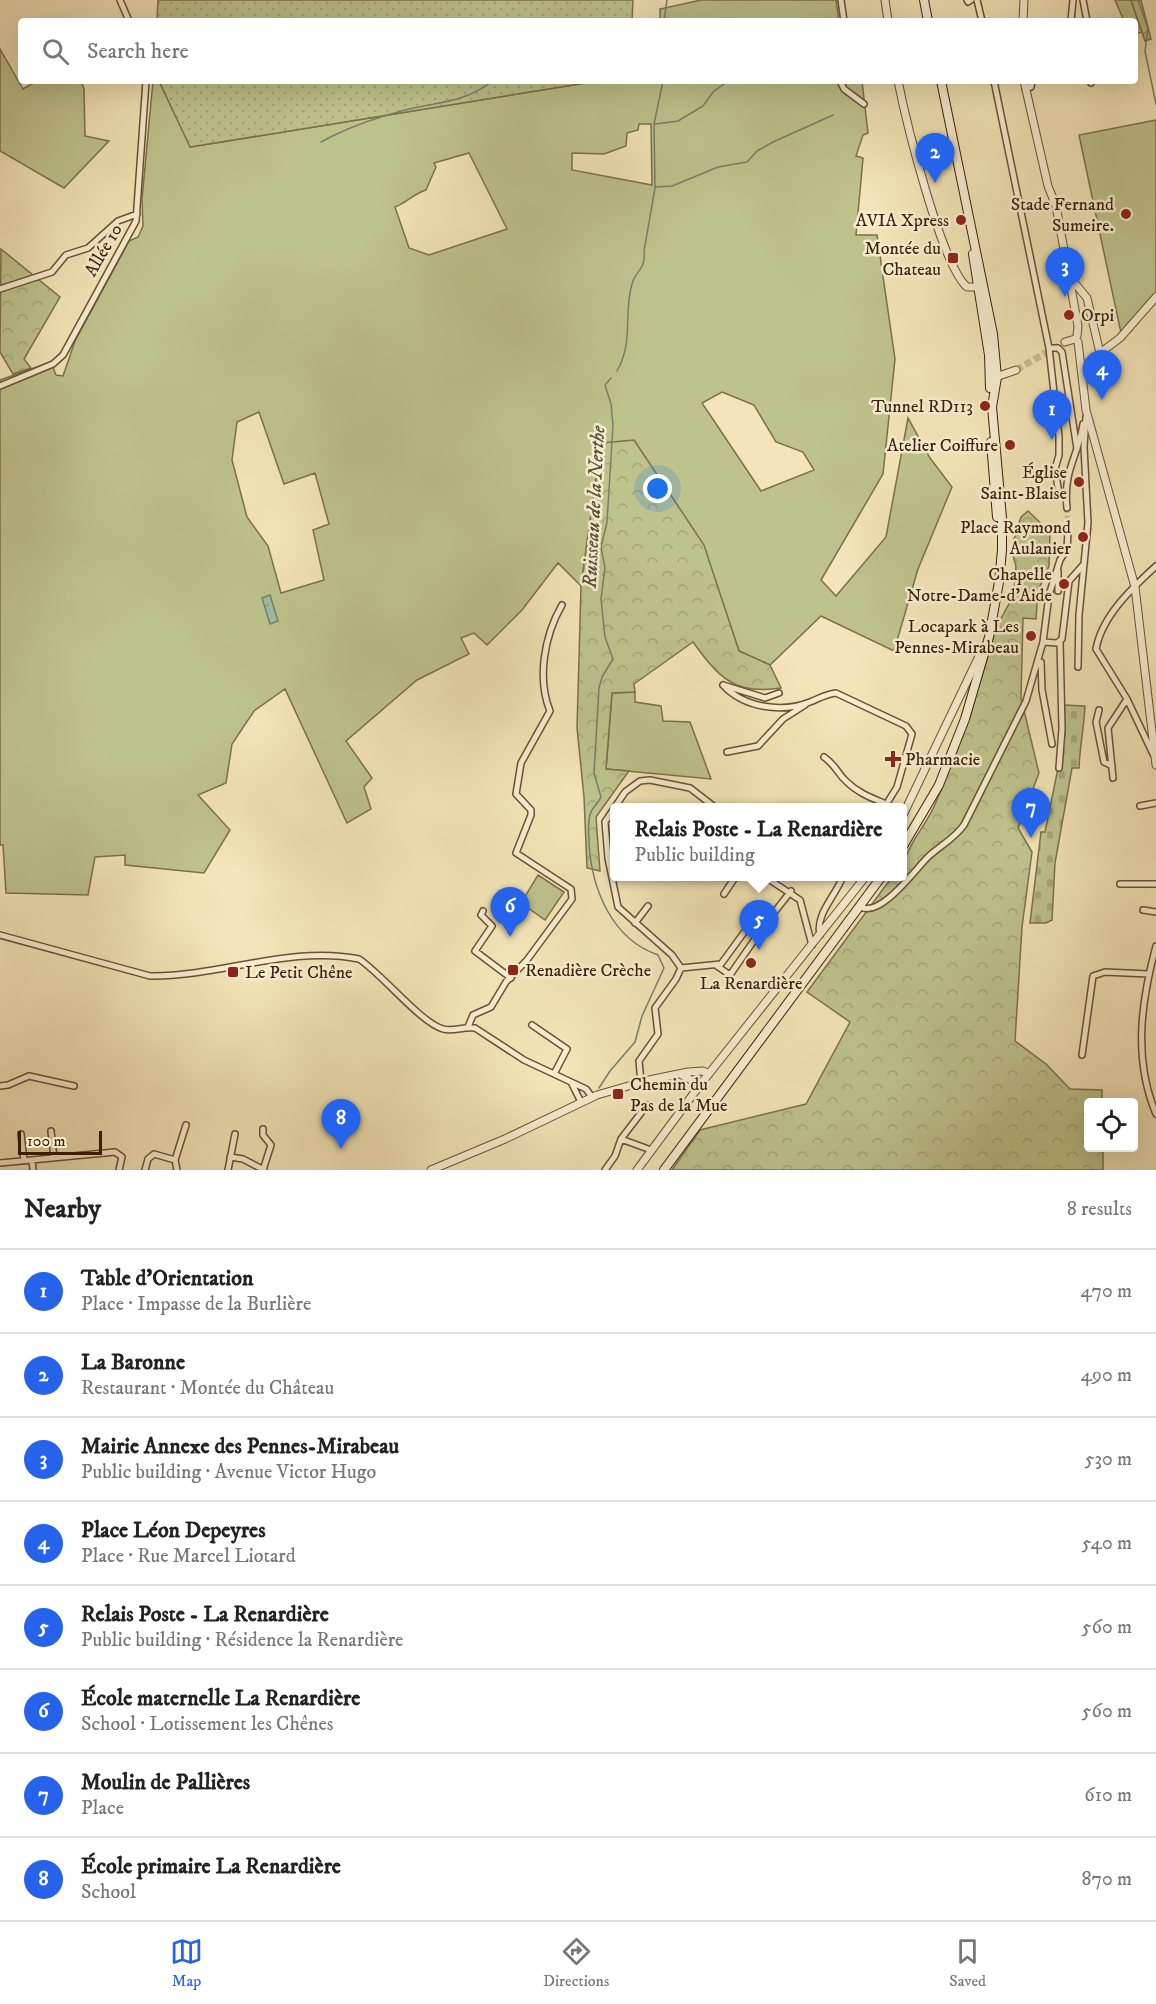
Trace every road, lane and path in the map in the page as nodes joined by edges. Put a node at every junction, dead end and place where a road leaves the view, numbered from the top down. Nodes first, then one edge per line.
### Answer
1 (120, 0) edge
2 (841, 0) edge
3 (885, 0) edge
4 (924, 0) edge
5 (977, 0) edge
6 (1024, 0) edge
7 (1073, 0) edge
8 (1083, 0) edge
9 (128, 18) edge
10 (844, 18) edge
11 (888, 18) edge
12 (927, 18) edge
13 (981, 18) edge
14 (1023, 18) edge
15 (1071, 18) edge
16 (1086, 18) edge
17 (146, 84) edge
18 (842, 84) edge
19 (899, 84) edge
20 (942, 84) edge
21 (995, 84) edge
22 (1025, 85) edge
23 (864, 104) dead end
24 (137, 214) junction
25 (1068, 275) junction
26 (979, 282) junction
27 (0, 289) edge
28 (1156, 297) edge
29 (1077, 339) junction
30 (1065, 342) tunnel mouth
31 (1049, 348) junction
32 (1016, 370) tunnel mouth
33 (994, 378) junction
34 (0, 386) edge
35 (1086, 410) junction
36 (1077, 449) junction
37 (1059, 494) dead end
38 (1067, 508) tunnel mouth
39 (1068, 532) tunnel mouth
40 (1084, 564) junction
41 (1156, 566) edge
42 (1057, 570) junction
43 (1135, 587) junction
44 (1058, 591) dead end
45 (562, 605) dead end
46 (989, 637) junction
47 (1060, 641) junction
48 (1043, 642) junction
49 (1038, 661) junction
50 (1078, 668) dead end
51 (779, 693) dead end
52 (1127, 699) junction
53 (970, 701) junction
54 (809, 702) junction
55 (956, 708) junction
56 (1099, 710) dead end
57 (1052, 744) dead end
58 (727, 752) dead end
59 (1153, 754) junction
60 (824, 757) dead end
61 (1156, 765) edge
62 (1112, 766) junction
63 (1059, 768) dead end
64 (1113, 778) dead end
65 (708, 801) joint
66 (618, 803) edge
67 (711, 803) edge
68 (879, 803) edge
69 (887, 803) edge
70 (1156, 803) edge
71 (1140, 806) dead end
72 (907, 807) edge
73 (610, 815) edge
74 (907, 839) edge
75 (610, 855) edge
76 (614, 881) edge
77 (733, 881) edge
78 (773, 881) edge
79 (841, 881) edge
80 (862, 881) edge
81 (879, 881) edge
82 (1120, 884) dead end
83 (1156, 885) edge
84 (791, 891) junction
85 (724, 894) dead end
86 (648, 906) dead end
87 (861, 907) junction
88 (1143, 910) dead end
89 (483, 911) dead end
90 (1156, 912) edge
91 (635, 923) junction
92 (766, 923) junction
93 (0, 935) edge
94 (820, 935) junction
95 (812, 945) junction
96 (1156, 946) edge
97 (717, 966) junction
98 (681, 968) junction
99 (1149, 974) junction
100 (511, 978) junction
101 (532, 1025) dead end
102 (468, 1027) junction
103 (1082, 1055) dead end
104 (554, 1074) junction
105 (709, 1074) junction
106 (679, 1075) junction
107 (641, 1082) junction
108 (572, 1084) junction
109 (700, 1085) junction
110 (0, 1086) edge
111 (74, 1086) dead end
112 (592, 1097) junction
113 (581, 1102) junction
114 (647, 1105) dead end
115 (1156, 1114) edge
116 (186, 1125) dead end
117 (263, 1129) dead end
118 (51, 1131) dead end
119 (21, 1134) dead end
120 (235, 1134) dead end
121 (621, 1139) junction
122 (651, 1150) junction
123 (231, 1157) junction
124 (54, 1158) junction
125 (32, 1160) junction
126 (175, 1160) junction
127 (24, 1161) junction
128 (0, 1163) edge
129 (33, 1170) edge
130 (119, 1170) edge
131 (145, 1170) edge
132 (177, 1170) edge
133 (228, 1170) edge
134 (264, 1170) edge
135 (431, 1170) edge
136 (605, 1170) edge
137 (637, 1170) edge
138 (664, 1170) edge

1 - 9 street
2 - 10 street
3 - 11 street
4 - 12 main road
5 - 13 street
6 - 14 street
7 - 15 street
8 - 16 street
17 - 24 street, Allée 10
18 - 23 street
19 - 26 street
20 - 26 main road
21 - 31 street
22 - 25 street
24 - 27 street
24 - 34 street, Allée 10
25 - 28 street
25 - 29 street
26 - 33 main road
26 - 33 main road
29 - 30 street
29 - 35 street
31 - 36 street
31 - 37 street
32 - 33 street
33 - 46 main road
35 - 36 street
35 - 40 street
35 - 43 street
36 - 38 street
39 - 42 street
40 - 47 street
40 - 50 street
41 - 43 street
42 - 44 street
42 - 48 street
43 - 52 street
43 - 59 street
45 - 100 street
46 - 53 main road
46 - 55 street
47 - 48 street
47 - 63 street
48 - 49 street
49 - 57 street
49 - 87 street
51 - 54 street
52 - 59 street
52 - 62 street
53 - 55 street
53 - 74 main road
54 - 58 street
54 - 69 street
55 - 72 street
56 - 62 street
59 - 61 street
60 - 68 street
62 - 64 street
65 - 66 street
65 - 67 street
70 - 71 street
73 - 75 street
76 - 91 street
77 - 85 street
78 - 84 street
79 - 94 street
80 - 94 street
81 - 87 main road
82 - 83 street
84 - 92 street
84 - 95 street
86 - 91 street
87 - 138 main road
88 - 90 street
89 - 100 street
91 - 98 street
92 - 97 street
92 - 97 street
93 - 102 street
94 - 95 street
95 - 105 street
96 - 99 street
97 - 98 street
98 - 107 street
99 - 103 street
99 - 115 street
100 - 102 street
101 - 104 street
102 - 104 street
104 - 108 street
105 - 106 street
105 - 109 street
106 - 107 street
106 - 109 street
107 - 112 street
108 - 112 street
108 - 113 street
109 - 122 street
110 - 111 street
112 - 113 street
113 - 135 street
114 - 121 street
116 - 126 street
117 - 134 street
118 - 124 street
119 - 127 street
120 - 123 street
121 - 122 street
121 - 136 street
122 - 137 street
123 - 133 street
123 - 134 street
124 - 125 street
124 - 130 street
125 - 127 street
125 - 129 street
126 - 131 street
126 - 132 street
127 - 128 street

